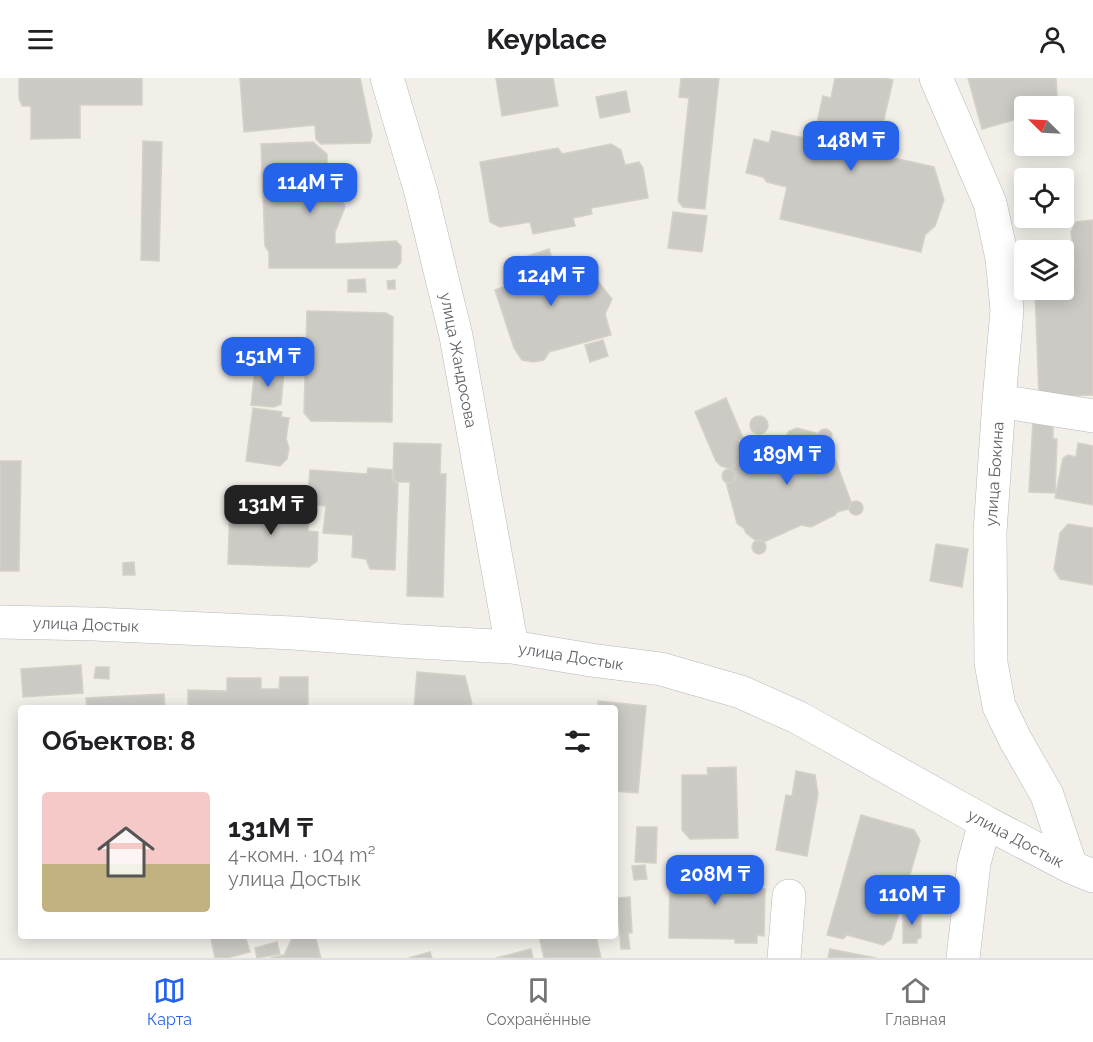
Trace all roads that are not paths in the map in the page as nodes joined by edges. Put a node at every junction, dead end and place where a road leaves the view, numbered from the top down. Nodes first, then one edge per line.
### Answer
1 (387, 78) edge
2 (936, 78) edge
3 (999, 401) junction
4 (1093, 416) edge
5 (0, 622) edge
6 (512, 647) junction
7 (985, 822) junction
8 (1082, 871) edge
9 (789, 896) dead end
10 (784, 958) edge
11 (963, 958) edge

1 - 6 street, улица Жандосова
2 - 3 street, улица Бокина
3 - 4 street
3 - 8 street, улица Бокина
5 - 6 street, улица Достык
6 - 7 street, улица Достык
7 - 8 street, улица Достык
7 - 11 street
9 - 10 street

